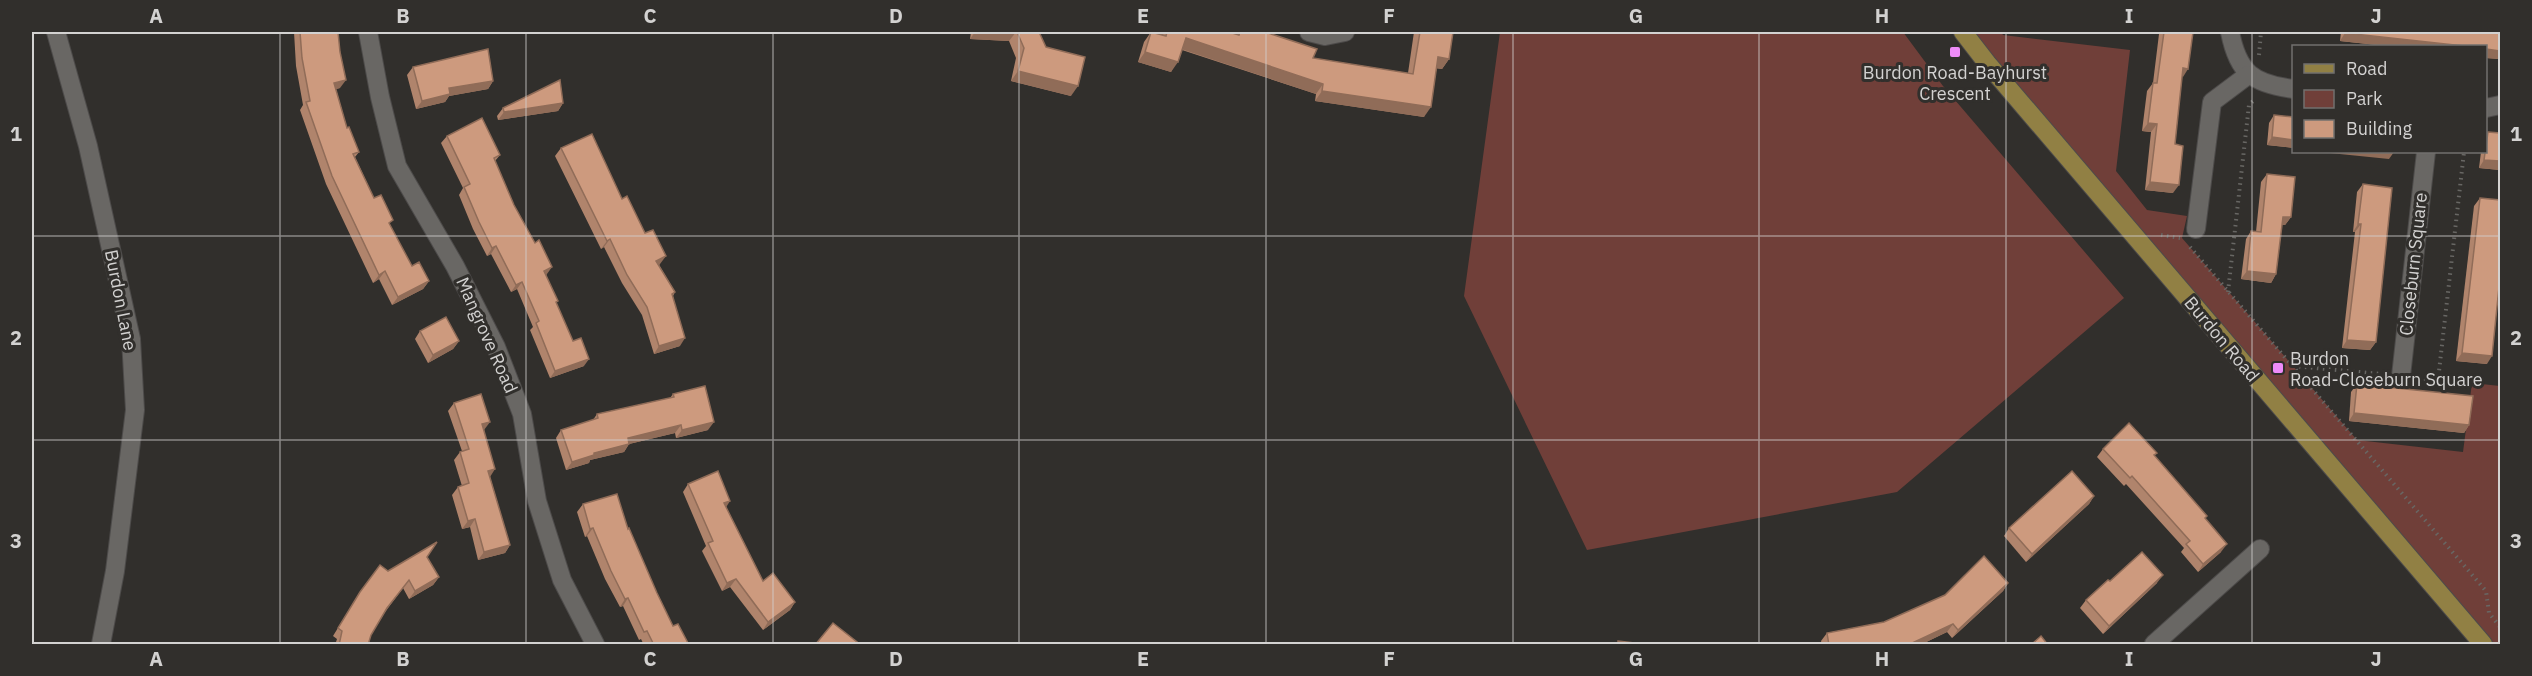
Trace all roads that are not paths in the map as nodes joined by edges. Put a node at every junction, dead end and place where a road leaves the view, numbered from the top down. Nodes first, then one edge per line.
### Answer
1 (56, 32) edge
2 (368, 32) edge
3 (1309, 32) edge
4 (1345, 32) edge
5 (1963, 32) edge
6 (2230, 32) edge
7 (2248, 75) junction
8 (2292, 89) edge
9 (2426, 153) edge
10 (2196, 229) road end
11 (2401, 376) road end
12 (2260, 549) dead end
13 (100, 645) edge
14 (595, 645) edge
15 (2154, 645) edge
16 (2483, 645) edge

1 - 13 street, Burdon Lane
2 - 14 street, Mangrove Road
3 - 4 street
5 - 16 main road, Burdon Road
6 - 7 street
7 - 8 street
7 - 10 street
9 - 11 street, Closeburn Square
12 - 15 street

